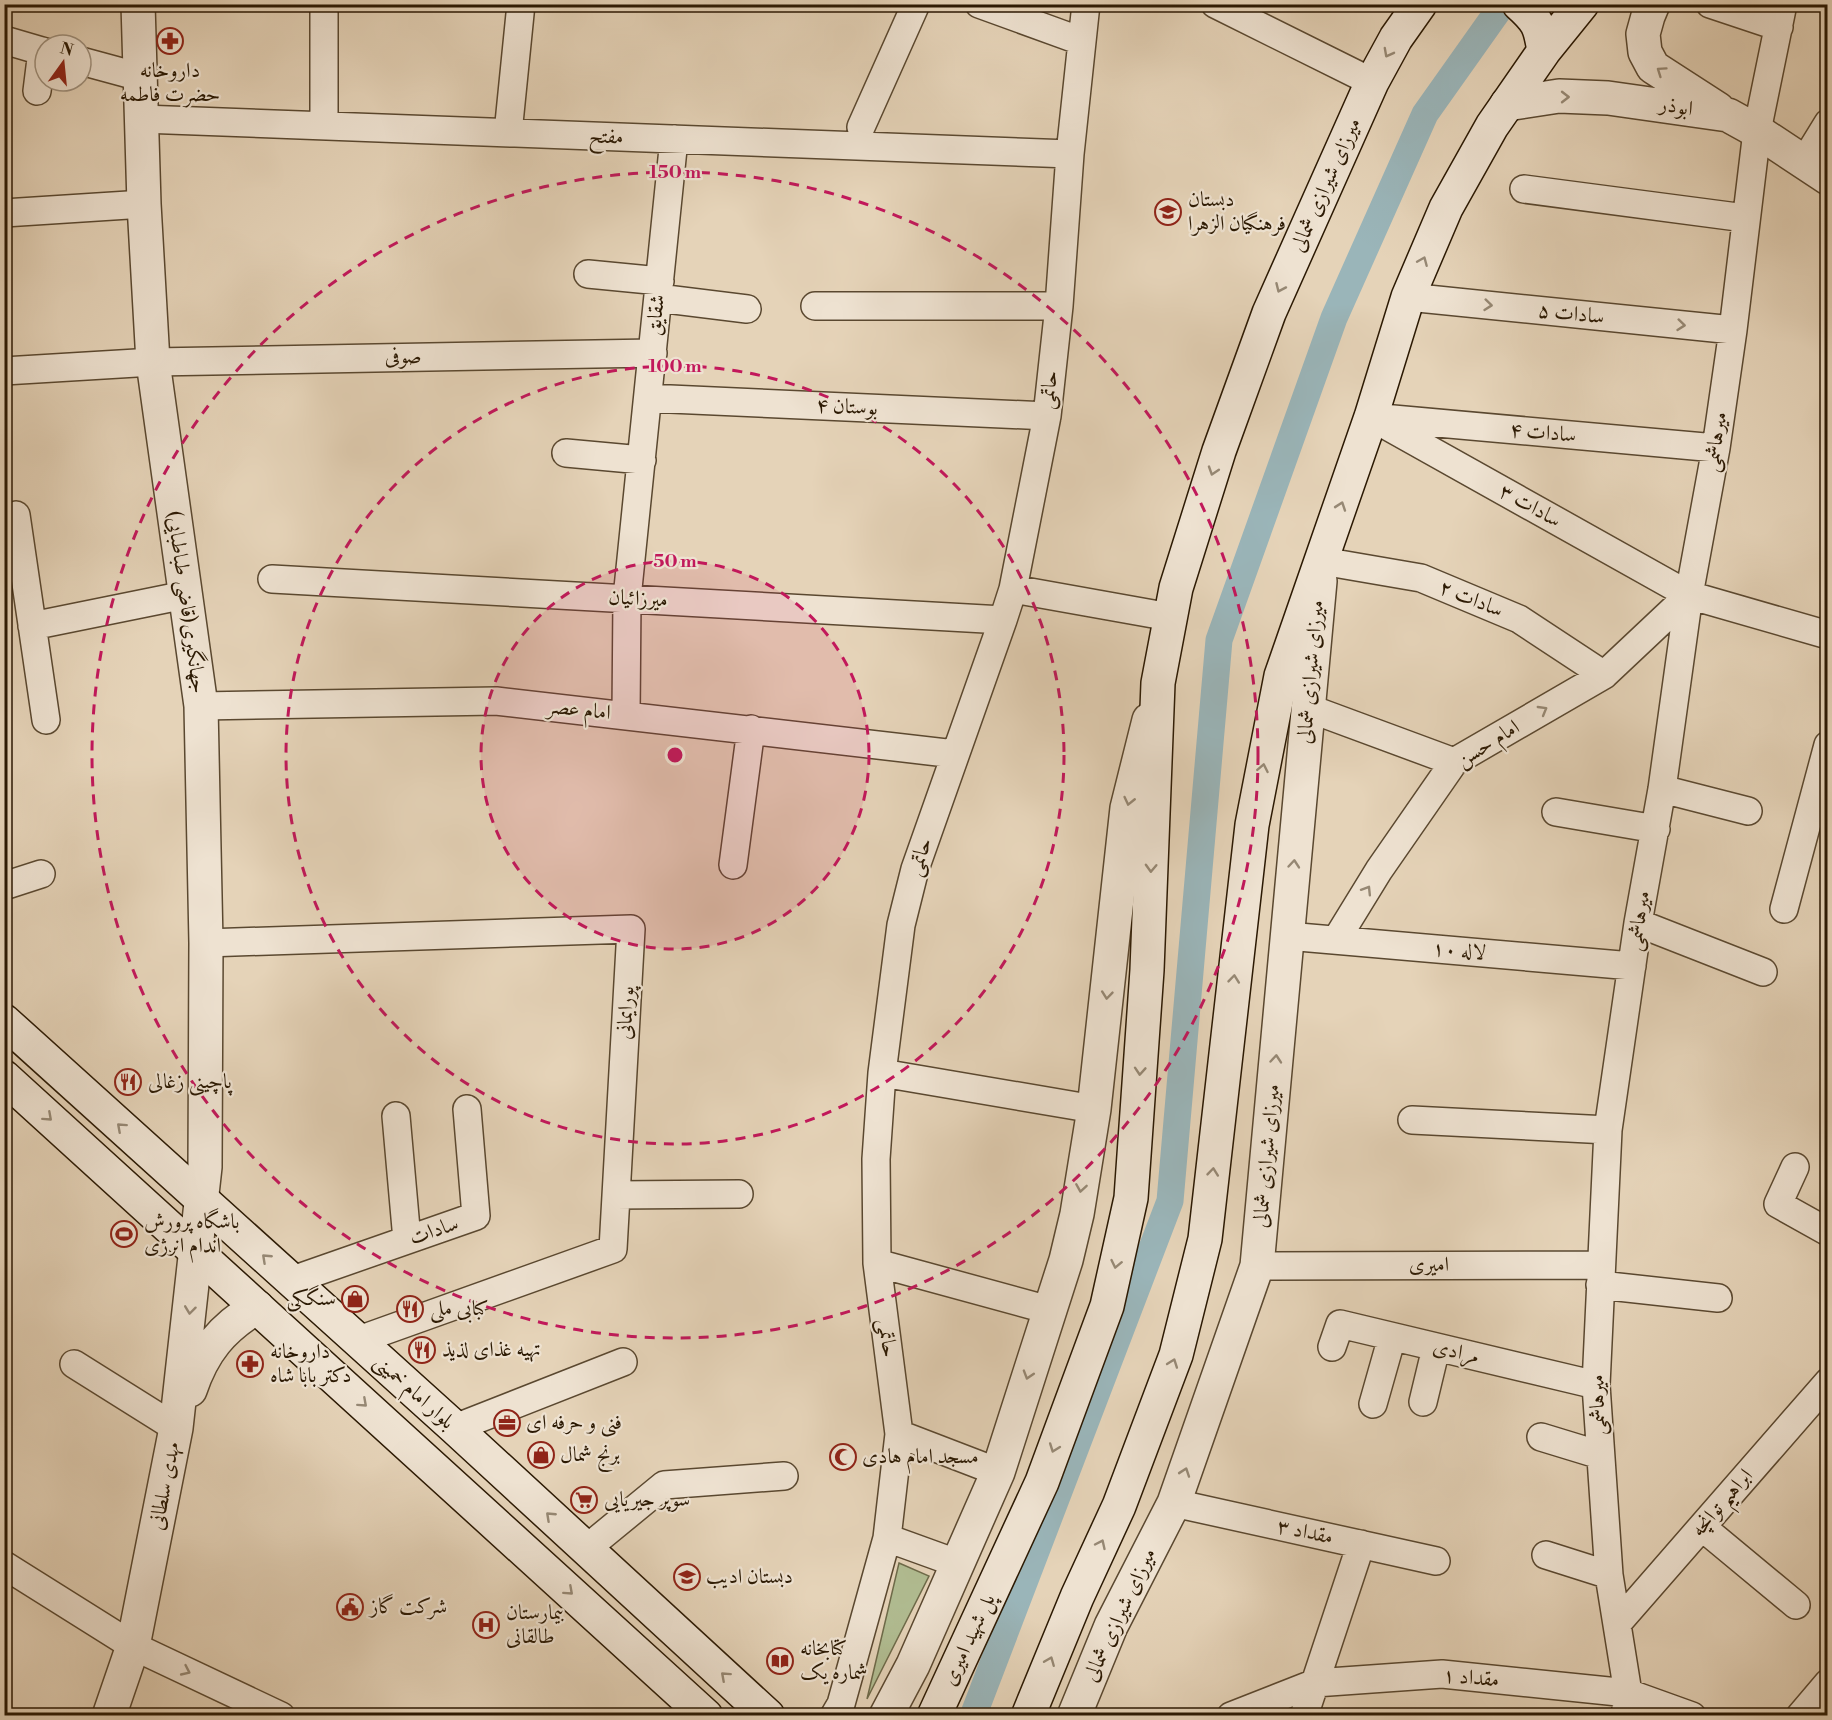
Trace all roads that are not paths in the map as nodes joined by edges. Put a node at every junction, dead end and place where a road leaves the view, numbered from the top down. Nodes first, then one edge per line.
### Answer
1 (138, 4) edge
2 (324, 4) edge
3 (521, 4) edge
4 (916, 4) edge
5 (979, 4) edge
6 (1086, 4) edge
7 (1215, 4) edge
8 (1420, 4) edge
9 (1582, 4) edge
10 (1653, 4) edge
11 (1710, 4) edge
12 (1527, 12) edge
13 (1781, 16) edge
14 (4, 40) edge
15 (1082, 41) junction
16 (33, 48) edge
17 (1544, 51) junction
18 (93, 64) edge
19 (140, 77) junction
20 (1372, 82) junction
21 (1507, 104) junction
22 (1728, 115) junction
23 (142, 119) junction
24 (1827, 123) edge
25 (324, 126) junction
26 (861, 127) dead end
27 (1757, 131) junction
28 (508, 133) junction
29 (674, 140) junction
30 (1071, 154) junction
31 (1816, 170) edge
32 (1524, 189) dead end
33 (144, 204) junction
34 (4, 213) edge
35 (1745, 218) junction
36 (588, 274) dead end
37 (659, 289) junction
38 (1408, 297) junction
39 (815, 306) dead end
40 (1059, 306) junction
41 (747, 309) dead end
42 (1733, 330) junction
43 (653, 353) junction
44 (153, 362) junction
45 (4, 371) edge
46 (648, 398) junction
47 (1047, 416) junction
48 (1371, 417) junction
49 (1716, 448) junction
50 (566, 453) dead end
51 (642, 460) junction
52 (16, 515) dead end
53 (1322, 561) junction
54 (272, 579) dead end
55 (1013, 589) junction
56 (185, 595) junction
57 (1689, 595) junction
58 (627, 598) junction
59 (1170, 617) junction
60 (1003, 620) junction
61 (32, 626) junction
62 (1827, 635) edge
63 (1605, 675) junction
64 (1158, 683) junction
65 (201, 706) junction
66 (1308, 708) junction
67 (626, 715) junction
68 (46, 720) dead end
69 (751, 729) junction
70 (955, 754) junction
71 (1454, 762) junction
72 (1825, 763) edge
73 (1662, 789) junction
74 (1748, 811) dead end
75 (1556, 812) dead end
76 (1656, 829) junction
77 (734, 865) dead end
78 (40, 874) dead end
79 (4, 886) edge
80 (1784, 909) dead end
81 (1638, 923) junction
82 (1287, 936) junction
83 (1336, 940) junction
84 (206, 943) junction
85 (1632, 966) junction
86 (1763, 972) dead end
87 (4, 1021) edge
88 (882, 1073) junction
89 (4, 1077) edge
90 (467, 1109) dead end
91 (1094, 1109) junction
92 (396, 1116) dead end
93 (1412, 1120) dead end
94 (1608, 1130) junction
95 (1796, 1167) dead end
96 (739, 1194) dead end
97 (616, 1195) junction
98 (201, 1200) junction
99 (1827, 1232) edge
100 (407, 1240) junction
101 (196, 1252) junction
102 (877, 1263) junction
103 (1257, 1266) junction
104 (1601, 1275) junction
105 (290, 1281) junction
106 (1718, 1298) dead end
107 (257, 1307) junction
108 (1048, 1310) junction
109 (1392, 1337) junction
110 (356, 1341) junction
111 (1332, 1347) dead end
112 (1436, 1348) junction
113 (623, 1362) dead end
114 (74, 1364) dead end
115 (1827, 1382) edge
116 (1596, 1385) junction
117 (1423, 1402) dead end
118 (1372, 1404) dead end
119 (176, 1428) junction
120 (455, 1428) junction
121 (899, 1434) junction
122 (1541, 1437) dead end
123 (1600, 1455) junction
124 (998, 1472) junction
125 (784, 1476) dead end
126 (1174, 1503) junction
127 (1702, 1527) junction
128 (887, 1538) junction
129 (1360, 1544) junction
130 (586, 1549) junction
131 (1546, 1555) dead end
132 (1436, 1561) dead end
133 (959, 1564) junction
134 (4, 1565) edge
135 (1005, 1565) joint
136 (1609, 1575) junction
137 (1796, 1605) dead end
138 (1617, 1624) junction
139 (133, 1646) junction
140 (913, 1665) junction
141 (1314, 1683) junction
142 (1827, 1683) edge
143 (1627, 1704) edge
144 (109, 1716) edge
145 (281, 1716) edge
146 (706, 1716) edge
147 (768, 1716) edge
148 (834, 1716) edge
149 (886, 1716) edge
150 (913, 1716) edge
151 (934, 1716) edge
152 (1028, 1716) edge
153 (1074, 1716) edge
154 (1231, 1716) edge
155 (1304, 1716) edge
156 (1692, 1716) edge
157 (1800, 1716) edge

1 - 19 main road, جهانگیری(قاضی طباطبایی)
2 - 25 street
3 - 28 street
4 - 26 street
5 - 15 street
6 - 15 street, حاتمی
7 - 20 street
8 -> 20 main road, میرزای شیرازی شمالی
9 - 17 main road, میرزای شیرازی شمالی
22 -> 10 main road
11 - 13 street
12 - 17 main road
13 - 27 street, میرهاشمی
14 - 16 street
15 - 30 street, حاتمی
17 - 21 main road, میرزای شیرازی شمالی
18 - 19 street
19 - 23 main road, جهانگیری(قاضی طباطبایی)
20 -> 59 main road, میرزای شیرازی شمالی
21 -> 22 main road, ابوذر
38 -> 21 main road, میرزای شیرازی شمالی
22 - 27 main road, ابوذر
23 - 25 street, مفتح
23 - 33 main road, جهانگیری(قاضی طباطبایی)
24 - 31 street
25 - 28 street, مفتح
27 - 31 main road, ابوذر
27 - 35 street, میرهاشمی
28 - 29 street, مفتح
29 - 30 street, مفتح
29 - 37 street, شقایق
30 - 40 street, حاتمی
32 - 35 street
33 - 34 street
33 - 44 main road, جهانگیری(قاضی طباطبایی)
35 - 42 street, میرهاشمی
36 - 37 street
37 - 41 street
37 - 43 street, شقایق
38 -> 42 street, سادات ۵
38 - 48 main road, میرزای شیرازی شمالی
39 - 40 street
40 - 47 street, حاتمی
42 - 49 street, میرهاشمی
43 - 44 street, صوفی
43 - 46 street, شقایق
44 - 45 street, صوفی
44 - 56 main road, جهانگیری(قاضی طباطبایی)
46 - 47 street, بوستان ۴
46 - 51 street, شقایق
47 - 55 street, حاتمی
48 - 49 street, سادات ۴
53 -> 48 main road, میرزای شیرازی شمالی
48 - 57 street, سادات ۳
49 - 57 street, میرهاشمی
50 - 51 street
51 - 58 street, شقایق
52 - 61 street
53 - 63 street, سادات ۲
53 - 66 main road, میرزای شیرازی شمالی
152 -> 53 main road, میرزای شیرازی شمالی
54 - 58 street, میرزائیان
55 - 59 street
55 - 60 street, حاتمی
56 - 61 street
56 - 65 main road, جهانگیری(قاضی طباطبایی)
57 - 62 street, سادات ۳
57 - 63 street, امام حسن
57 - 73 street, میرهاشمی
58 - 60 street, میرزائیان
58 - 67 street, شقایق
59 - 64 main road, میرزای شیرازی شمالی
60 - 70 street, حاتمی
61 - 68 street
71 -> 63 street, امام حسن
64 -> 91 main road, میرزای شیرازی شمالی
64 -> 135 main road, میرزای شیرازی شمالی
65 - 67 street, امام عصر
65 - 84 main road, جهانگیری(قاضی طباطبایی)
66 - 71 street
82 -> 66 main road, میرزای شیرازی شمالی
67 - 69 street, امام عصر
69 - 70 street, امام عصر
69 - 77 street
70 - 88 street, حاتمی
83 -> 71 street, امام حسن
72 - 80 street
73 - 74 street
73 - 76 street, میرهاشمی
75 - 76 street
76 - 81 street, میرهاشمی
78 - 79 street
81 - 85 street, میرهاشمی
81 - 86 street
82 - 83 street, لاله ۱۰
103 -> 82 main road, میرزای شیرازی شمالی
83 - 85 street, لاله ۱۰
84 - 97 street, پورایمانی
84 - 98 main road, جهانگیری(قاضی طباطبایی)
85 - 94 street, میرهاشمی
98 -> 87 main road, بلوار امام خمینی
88 - 91 street
88 - 102 street, حاتمی
89 -> 101 main road, بلوار امام خمینی
90 - 100 street, سادات
91 -> 108 main road, میرزای شیرازی شمالی
92 - 100 street
93 - 94 street
94 - 104 street, میرهاشمی
95 - 99 street
96 - 97 street
97 - 110 street, پورایمانی
98 - 101 main road, مهدی سلطانی
105 -> 98 main road, بلوار امام خمینی
100 - 105 street, سادات
101 - 107 main road, بلوار امام خمینی
101 -> 119 main road, مهدی سلطانی
102 - 108 street
102 - 121 street, حاتمی
103 - 104 street, امیری
126 -> 103 main road, میرزای شیرازی شمالی
104 - 106 street, امیری
104 - 116 street, میرهاشمی
105 - 110 main road, بلوار امام خمینی
107 - 119 main road
107 -> 146 main road, بلوار امام خمینی
108 -> 124 main road, میرزای شیرازی شمالی
109 - 111 street, مرادی
109 - 112 street, مرادی
109 - 118 street
110 - 120 main road, بلوار امام خمینی
112 - 116 street, مرادی
112 - 117 street
113 - 120 street
114 - 119 street
115 - 127 street, ابراهیم توانچه
116 - 123 street, میرهاشمی
119 - 139 main road, مهدی سلطانی
130 -> 120 main road, بلوار امام خمینی
121 - 124 street
121 - 128 street, حاتمی
122 - 123 street
123 - 136 street, میرهاشمی
124 - 133 main road, میرزای شیرازی شمالی
125 - 130 street
126 - 129 street, مقداد ۳
126 - 153 main road, میرزای شیرازی شمالی
127 - 137 street
127 - 138 street, ابراهیم توانچه
128 - 133 street
128 - 148 street, حاتمی
129 - 132 street, مقداد ۳
129 - 141 street
147 -> 130 main road, بلوار امام خمینی
131 - 136 street
133 - 140 main road, میرزای شیرازی شمالی
134 - 139 street
135 - 151 main road, پل شهید امیری
136 - 138 street, میرهاشمی
138 - 143 street, میرهاشمی
139 - 144 main road, مهدی سلطانی
139 -> 145 street
140 - 149 main road, میرزای شیرازی شمالی
140 - 150 main road
141 - 143 street, مقداد ۱
141 - 154 street, مقداد ۱
141 - 155 street
142 - 157 street
143 - 156 street, مقداد ۱

